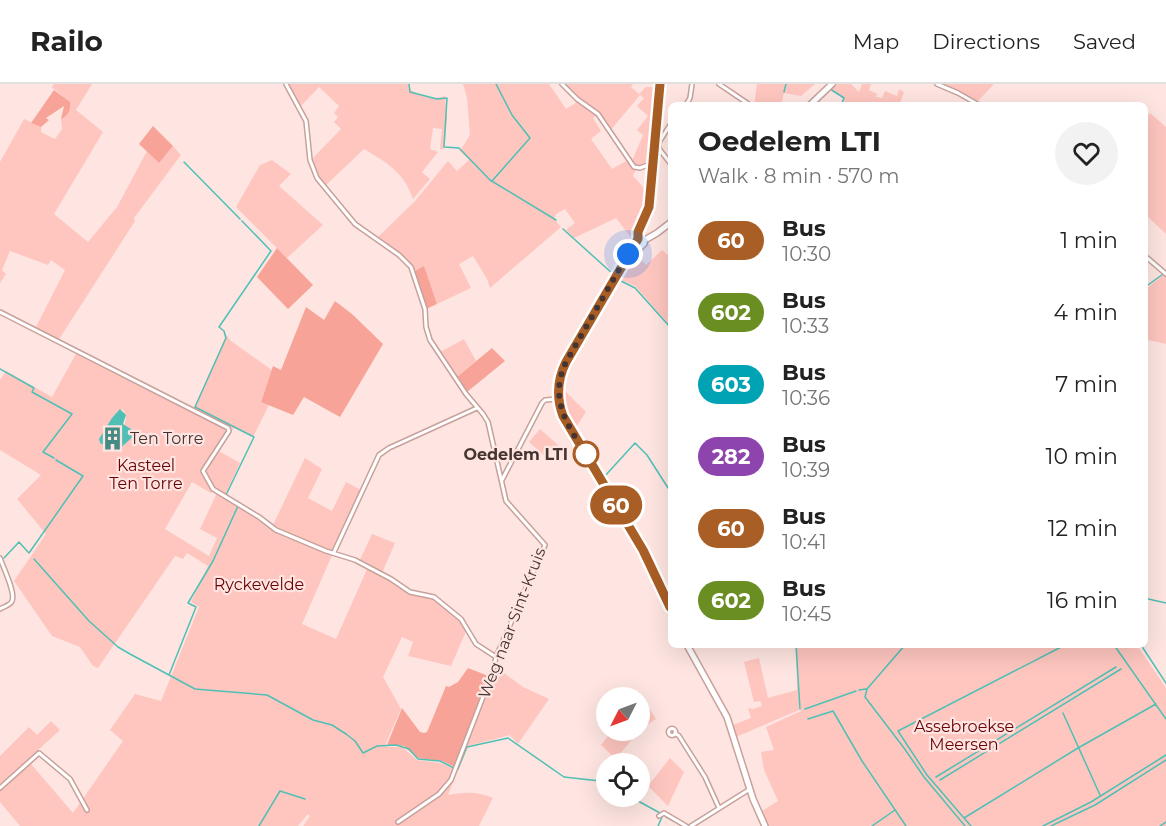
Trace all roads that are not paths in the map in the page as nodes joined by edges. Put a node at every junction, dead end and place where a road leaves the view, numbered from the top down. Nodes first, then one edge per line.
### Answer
1 (286, 84) edge
2 (562, 84) edge
3 (660, 84) edge
4 (692, 84) edge
5 (719, 84) edge
6 (832, 84) edge
7 (938, 84) edge
8 (688, 102) edge
9 (744, 102) edge
10 (813, 102) edge
11 (974, 102) edge
12 (668, 128) edge
13 (668, 160) edge
14 (652, 163) junction
15 (668, 226) edge
16 (644, 235) junction
17 (1148, 258) edge
18 (1166, 274) edge
19 (0, 312) edge
20 (558, 399) junction
21 (477, 408) junction
22 (502, 480) junction
23 (334, 552) junction
24 (0, 558) edge
25 (668, 602) edge
26 (0, 609) edge
27 (689, 648) edge
28 (496, 657) junction
29 (675, 733) dead end
30 (0, 788) edge
31 (750, 789) junction
32 (719, 808) junction
33 (87, 810) dead end
34 (659, 816) dead end
35 (398, 822) dead end
36 (686, 826) edge
37 (691, 826) edge
38 (765, 826) edge

1 - 21 street, Weg naar Sint-Kruis
2 - 14 street
3 - 14 main road
4 - 8 street
5 - 9 street
6 - 10 main road
7 - 11 street
12 - 13 street
14 - 16 main road
15 - 16 main road
16 - 20 main road
17 - 18 street
19 - 23 street
20 - 22 street
20 - 25 main road
21 - 22 street, Weg naar Sint-Kruis
21 - 23 street
22 - 28 street, Weg naar Sint-Kruis
23 - 28 street
24 - 26 street
27 - 31 main road
28 - 35 street, Weg naar Sint-Kruis
29 - 32 street
30 - 33 street
31 - 32 street
31 - 38 main road
32 - 37 street
34 - 36 street

